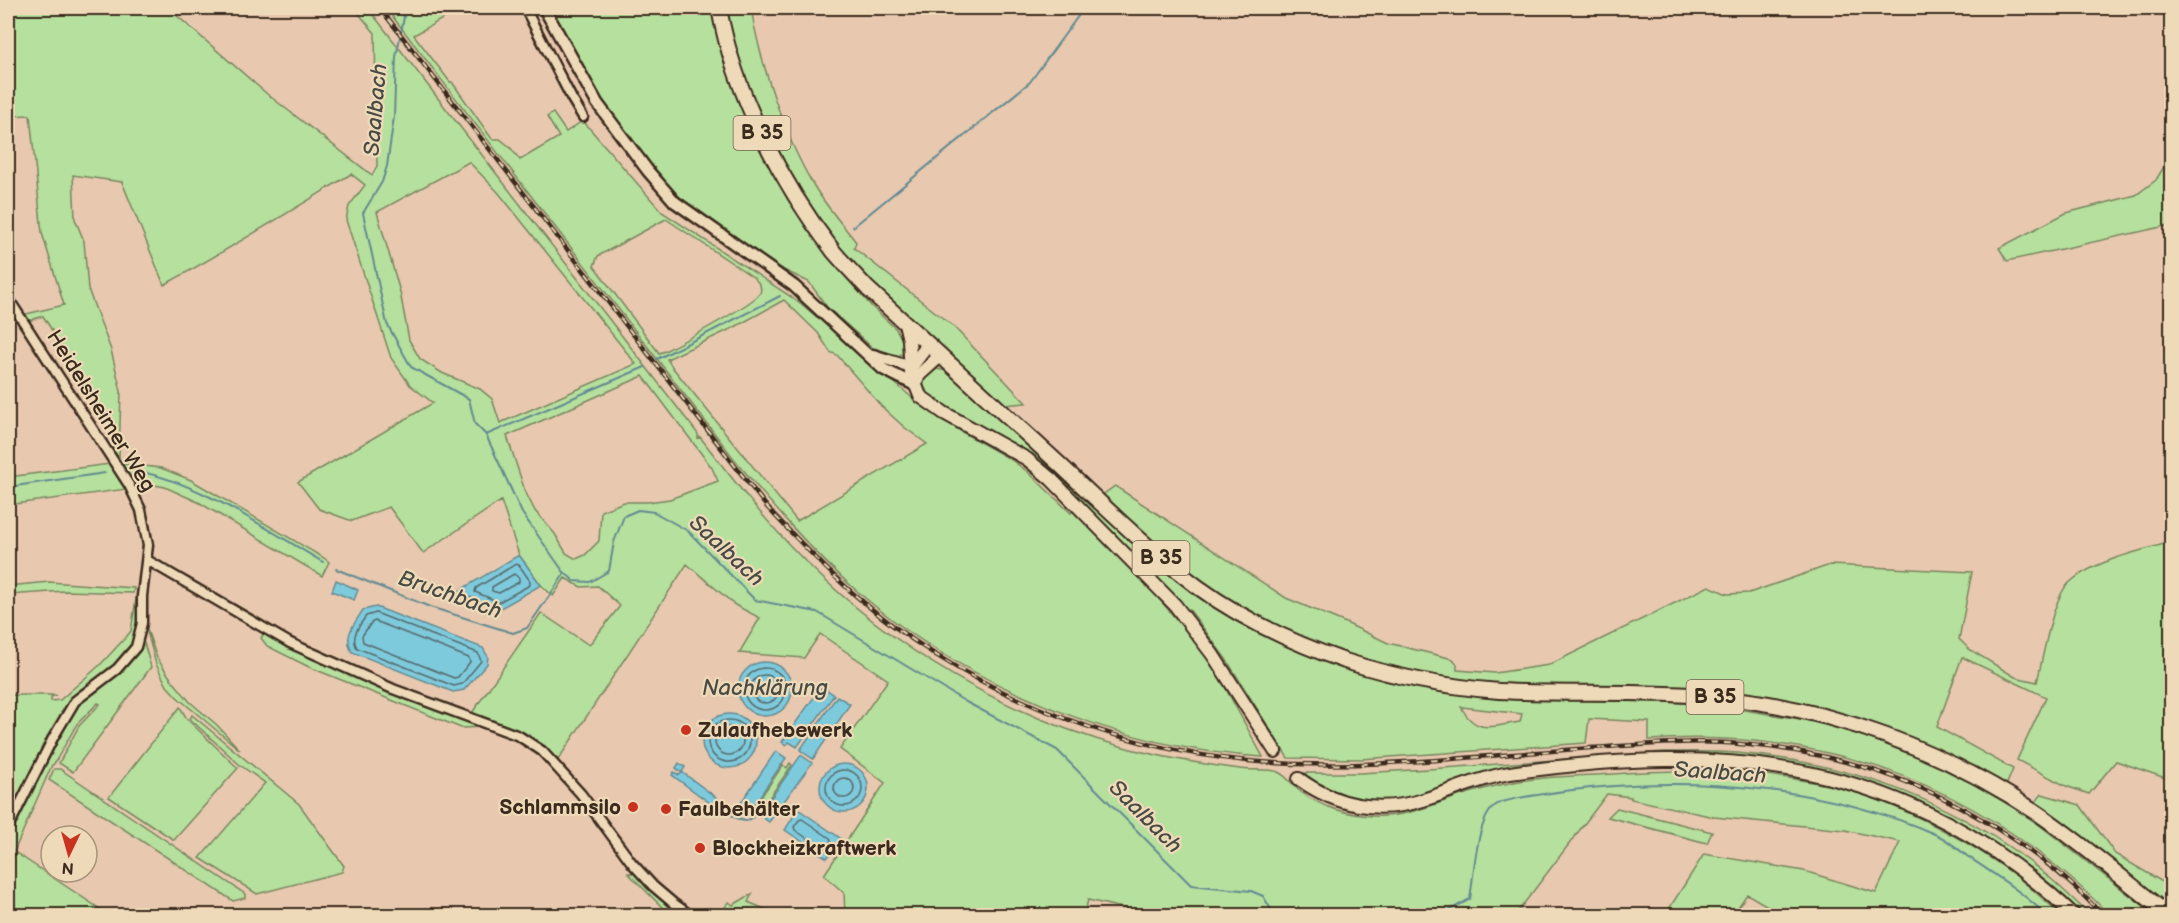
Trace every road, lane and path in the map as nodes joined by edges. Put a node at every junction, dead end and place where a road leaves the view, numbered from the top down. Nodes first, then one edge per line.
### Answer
1 (525, 8) edge
2 (544, 8) edge
3 (719, 8) edge
4 (583, 117) dead end
5 (8, 298) edge
6 (905, 323) junction
7 (928, 345) junction
8 (864, 351) junction
9 (940, 356) junction
10 (911, 368) junction
11 (915, 385) junction
12 (147, 560) junction
13 (1275, 751) dead end
14 (1299, 779) dead end
15 (8, 828) edge
16 (692, 915) edge
17 (2074, 915) edge
18 (2170, 915) edge

1 - 4 street
2 - 8 street
3 - 6 main road, B 35
5 - 12 street, Heidelsheimer Weg
6 - 7 main road, B 35
6 - 10 main road
7 - 9 main road, B 35
7 - 10 main road
8 - 10 street
8 - 11 street
9 - 11 main road
9 - 18 main road, B 35
10 - 11 main road
11 - 13 main road
12 - 15 street, Heidelsheimer Weg
12 - 16 street
14 - 17 main road

